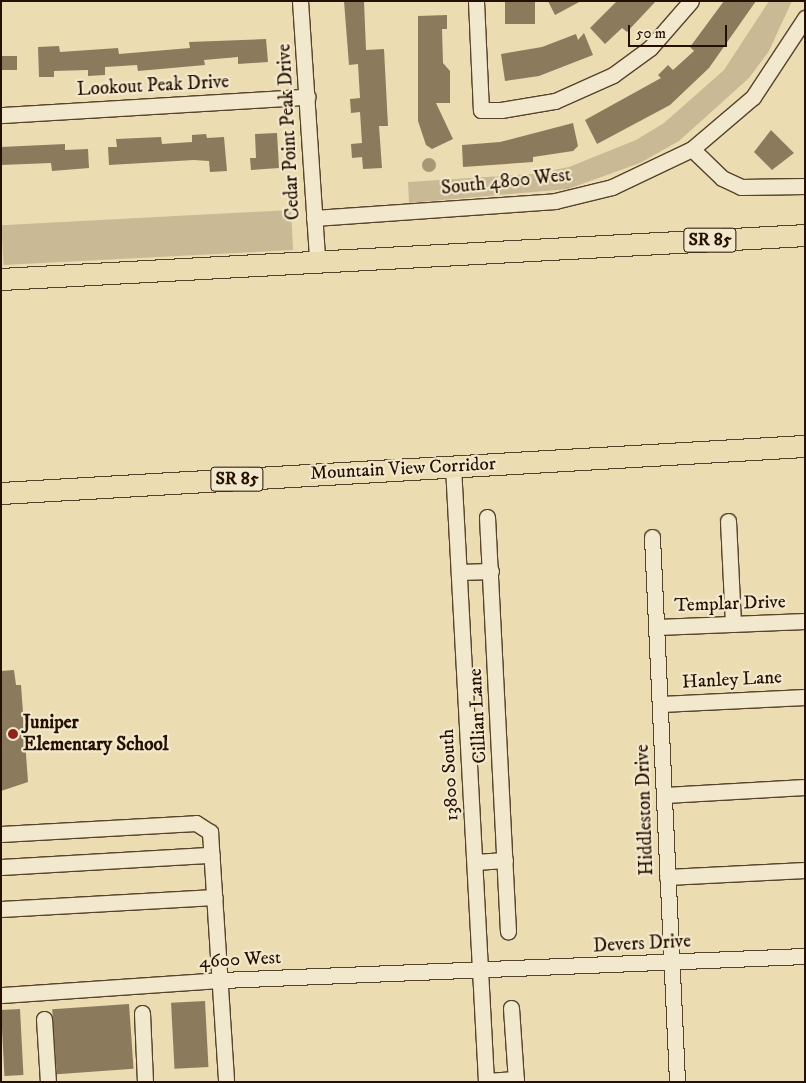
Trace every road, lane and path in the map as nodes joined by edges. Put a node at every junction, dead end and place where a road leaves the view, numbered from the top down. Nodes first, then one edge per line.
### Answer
1 (300, 1) edge
2 (476, 1) edge
3 (691, 1) edge
4 (805, 18) edge
5 (307, 98) junction
6 (1, 115) edge
7 (692, 149) junction
8 (805, 186) edge
9 (314, 218) junction
10 (805, 234) edge
11 (316, 260) junction
12 (1, 279) edge
13 (805, 446) edge
14 (453, 466) junction
15 (1, 493) edge
16 (487, 516) dead end
17 (728, 520) dead end
18 (652, 537) dead end
19 (491, 570) junction
20 (459, 572) junction
21 (805, 622) edge
22 (733, 624) junction
23 (657, 627) junction
24 (805, 697) edge
25 (661, 704) junction
26 (805, 787) edge
27 (665, 795) junction
28 (1, 834) edge
29 (212, 855) junction
30 (505, 860) junction
31 (474, 862) junction
32 (1, 867) edge
33 (805, 870) edge
34 (667, 877) junction
35 (215, 897) junction
36 (1, 909) edge
37 (508, 931) dead end
38 (805, 956) edge
39 (670, 963) junction
40 (480, 971) junction
41 (222, 980) junction
42 (1, 995) edge
43 (512, 1008) dead end
44 (142, 1013) dead end
45 (44, 1019) dead end
46 (486, 1081) edge
47 (516, 1081) edge
48 (48, 1082) edge
49 (145, 1082) edge
50 (226, 1082) edge
51 (677, 1082) edge

1 - 5 street, Cedar Point Peak Drive
2 - 3 street
4 - 7 street, South 4800 West
5 - 6 street, Lookout Peak Drive
5 - 9 street, Cedar Point Peak Drive
7 - 8 street
7 - 9 street, South 4800 West
9 - 11 street, Cedar Point Peak Drive
10 - 11 highway, SR 85
11 - 12 highway, SR 85
13 - 14 highway, Mountain View Corridor / SR 85
14 - 15 highway, Mountain View Corridor / SR 85
14 - 20 street, 13800 South
16 - 19 street, Cillian Lane
17 - 22 street
18 - 23 street, Hiddleston Drive
19 - 20 street
19 - 30 street, Cillian Lane
20 - 31 street, 13800 South
21 - 22 street, Templar Drive
22 - 23 street, Templar Drive
23 - 25 street, Hiddleston Drive
24 - 25 street, Hanley Lane
25 - 27 street, Hiddleston Drive
26 - 27 street
27 - 34 street, Hiddleston Drive
28 - 29 street
29 - 32 street
29 - 35 street
30 - 31 street
30 - 37 street, Cillian Lane
31 - 40 street, 13800 South
33 - 34 street
34 - 39 street, Hiddleston Drive
35 - 36 street
35 - 41 street
38 - 39 street, Devers Drive
39 - 40 street, Devers Drive
39 - 51 street, Hiddleston Drive
40 - 41 street, 4600 West
40 - 46 street, 13800 South
41 - 42 street, 4600 West
41 - 50 street
43 - 47 street
44 - 49 street
45 - 48 street
46 - 47 street

